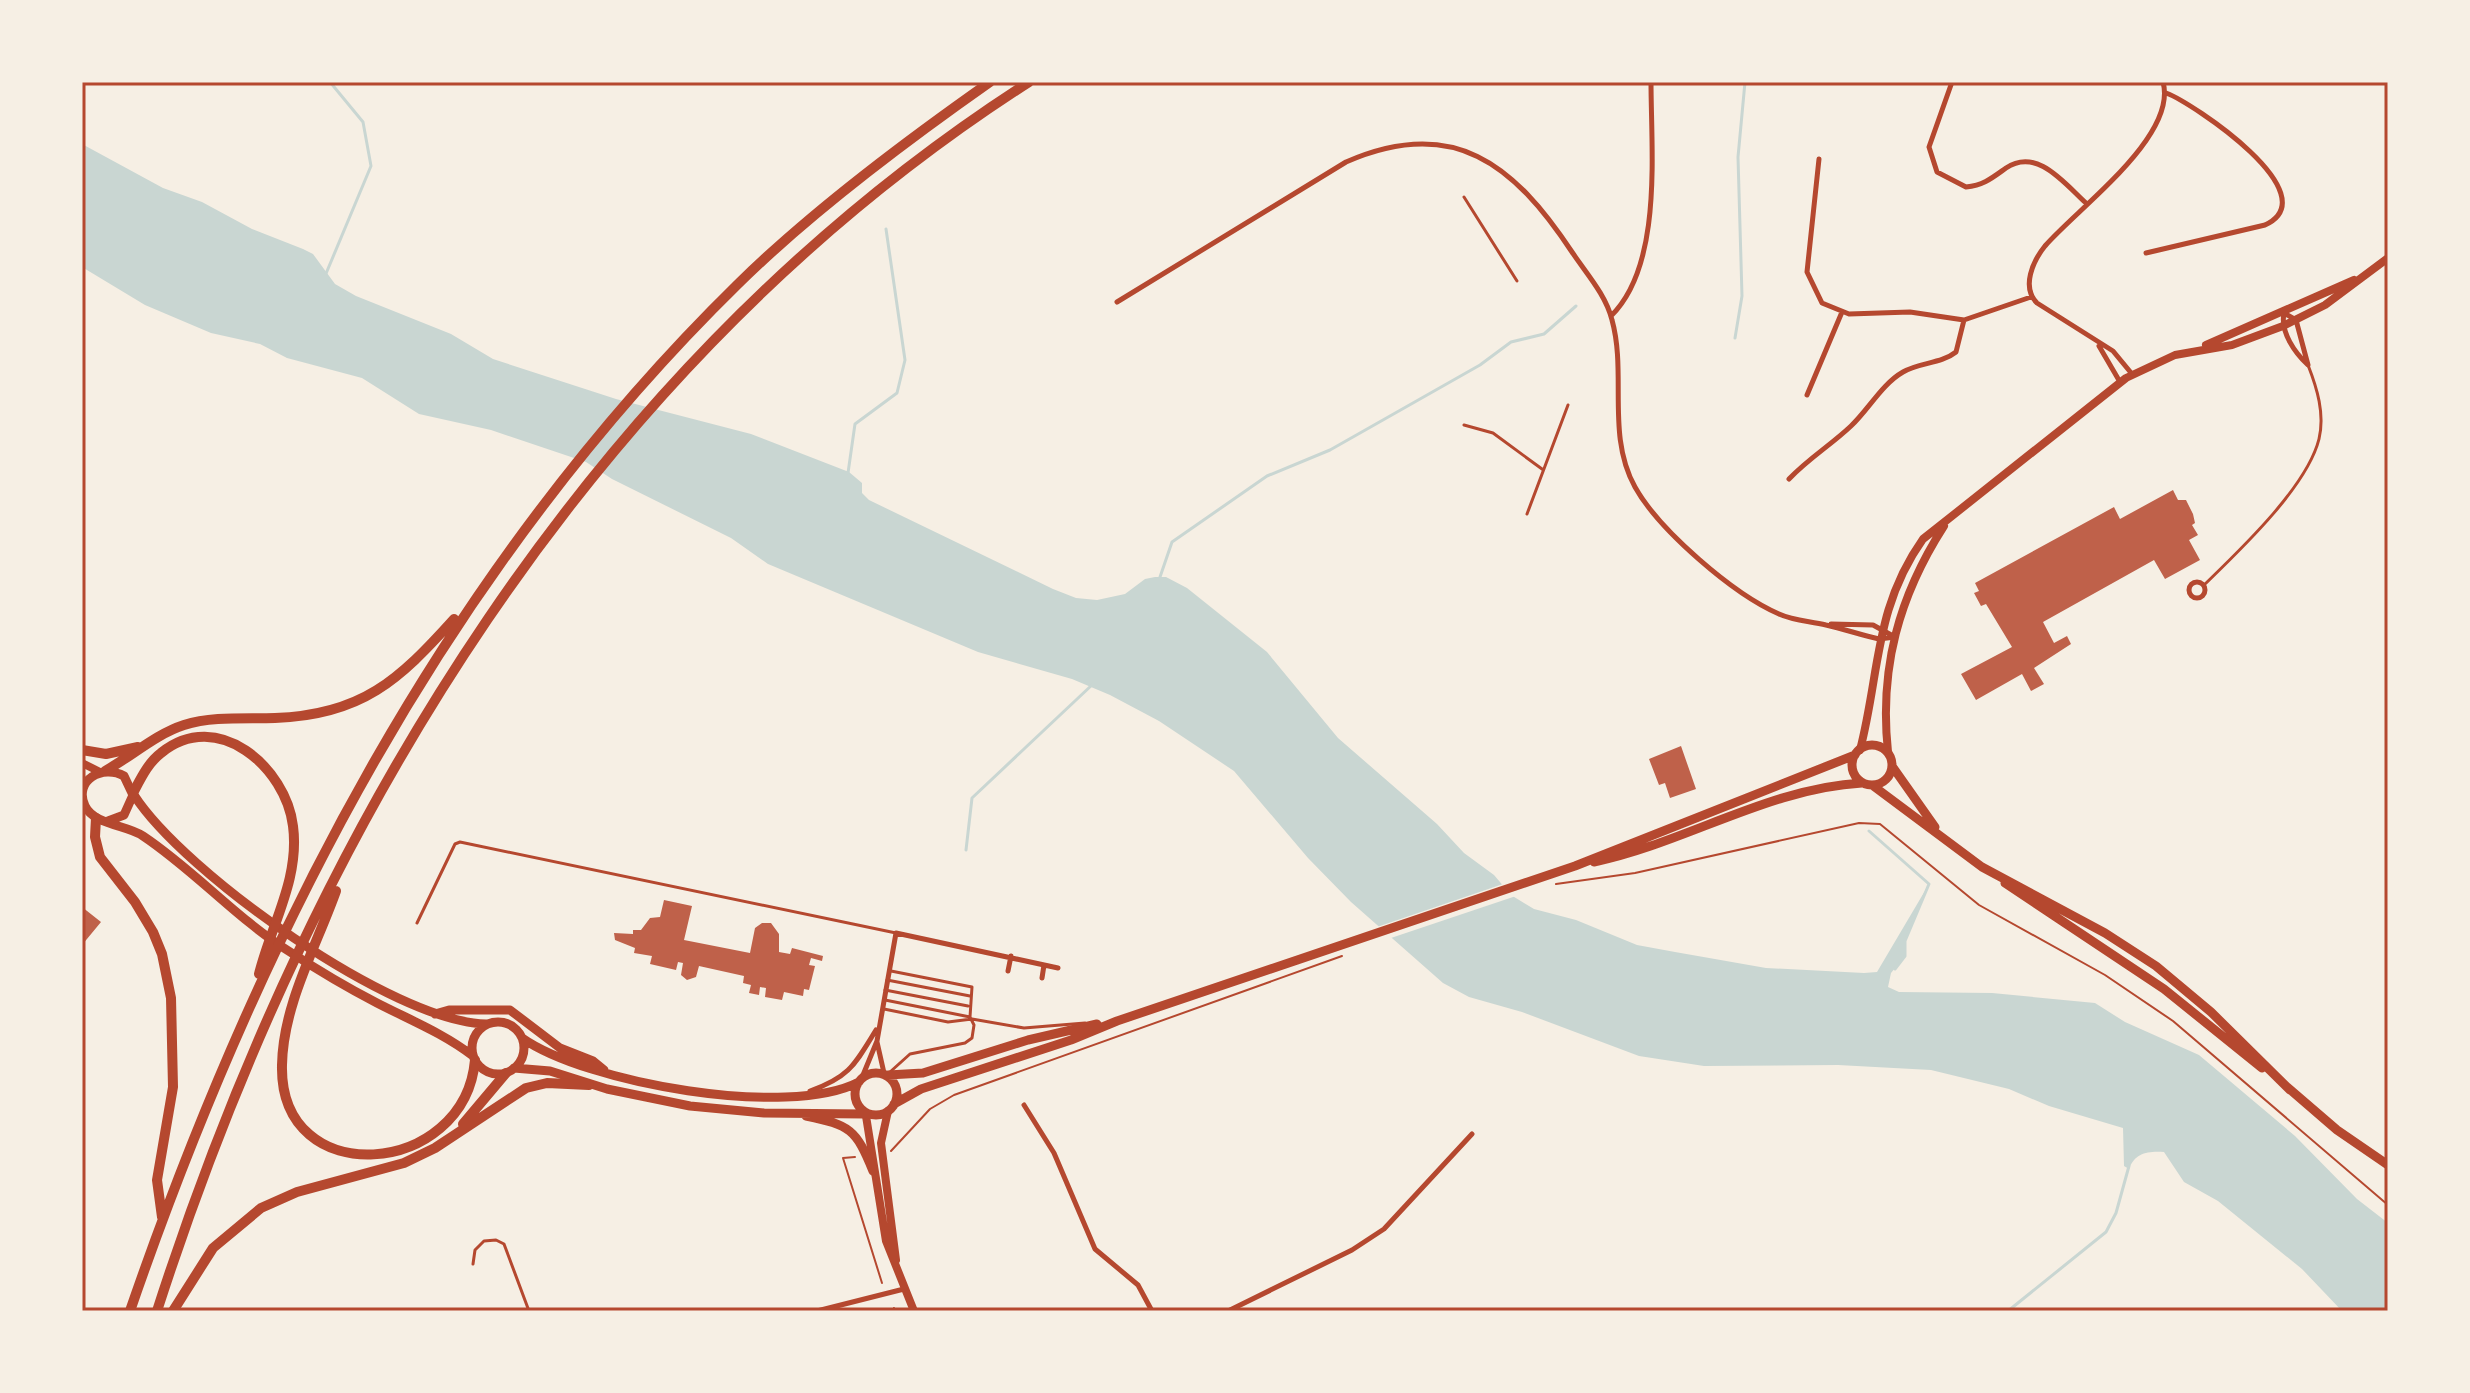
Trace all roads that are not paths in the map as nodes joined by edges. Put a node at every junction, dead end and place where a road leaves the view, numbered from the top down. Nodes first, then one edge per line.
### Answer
1 (990, 82) edge
2 (1029, 82) edge
3 (1651, 82) edge
4 (1952, 82) edge
5 (2163, 82) edge
6 (2166, 93) junction
7 (1819, 159) dead end
8 (1464, 197) dead end
9 (2086, 203) junction
10 (2146, 253) dead end
11 (2388, 258) edge
12 (2360, 277) junction
13 (1517, 281) dead end
14 (2031, 297) junction
15 (1117, 302) dead end
16 (1842, 312) junction
17 (2284, 313) junction
18 (1611, 316) junction
19 (1964, 320) junction
20 (2296, 320) junction
21 (2283, 326) junction
22 (2098, 345) junction
23 (2201, 347) junction
24 (2308, 365) junction
25 (2132, 374) junction
26 (2120, 382) junction
27 (1807, 395) dead end
28 (1568, 405) dead end
29 (1464, 425) dead end
30 (1542, 469) junction
31 (1789, 479) dead end
32 (1527, 514) dead end
33 (1948, 519) junction
34 (2204, 585) dead end
35 (477, 593) junction
36 (1826, 625) junction
37 (1881, 627) junction
38 (1895, 637) junction
39 (1879, 639) junction
40 (148, 744) junction
41 (82, 750) edge
42 (1857, 752) junction
43 (1888, 752) junction
44 (82, 763) edge
45 (1892, 766) junction
46 (102, 771) junction
47 (1867, 784) junction
48 (133, 794) junction
49 (82, 798) edge
50 (102, 819) junction
51 (1937, 830) junction
52 (353, 844) junction
53 (1575, 866) junction
54 (417, 923) dead end
55 (896, 933) junction
56 (1011, 956) junction
57 (1044, 965) junction
58 (1058, 968) dead end
59 (889, 970) junction
60 (1008, 971) dead end
61 (1042, 978) dead end
62 (887, 980) junction
63 (256, 990) junction
64 (885, 990) junction
65 (970, 996) junction
66 (884, 999) junction
67 (968, 1006) junction
68 (882, 1009) junction
69 (435, 1014) junction
70 (971, 1018) junction
71 (1117, 1021) junction
72 (486, 1024) junction
73 (878, 1025) junction
74 (522, 1038) junction
75 (877, 1041) junction
76 (474, 1058) junction
77 (510, 1071) junction
78 (609, 1074) junction
79 (886, 1074) junction
80 (861, 1079) junction
81 (589, 1085) junction
82 (788, 1098) junction
83 (1024, 1105) dead end
84 (891, 1107) junction
85 (791, 1114) junction
86 (865, 1115) junction
87 (1472, 1134) dead end
88 (447, 1139) junction
89 (2388, 1165) edge
90 (873, 1171) junction
91 (163, 1219) junction
92 (473, 1264) dead end
93 (896, 1269) junction
94 (904, 1289) junction
95 (130, 1311) edge
96 (157, 1311) edge
97 (173, 1311) edge
98 (529, 1311) edge
99 (817, 1311) edge
100 (914, 1311) edge
101 (1152, 1311) edge
102 (1228, 1311) edge

1 - 35 highway
2 - 52 highway
3 - 18 street
4 - 9 street
5 - 6 street
6 - 9 street
6 - 10 street
7 - 16 street
8 - 13 lane
9 - 14 street
11 - 12 main road
12 - 17 main road
12 - 20 main road
14 - 19 street
14 - 22 street
15 - 18 street
16 - 19 street
16 - 27 street
17 - 20 street
17 - 21 street
17 - 23 main road
18 - 36 street
19 - 31 street
20 - 21 main road
20 - 24 street
21 - 23 main road
21 - 24 street
22 - 25 street
22 - 26 street
23 - 25 main road
24 - 34 lane
25 - 26 main road
26 - 33 main road
28 - 30 lane
29 - 30 lane
30 - 32 lane
33 - 37 main road
33 - 38 main road
35 - 40 highway
35 - 63 highway
36 - 37 street
36 - 39 street
37 - 38 street
37 - 39 main road
38 - 39 street
38 - 43 main road
39 - 42 main road
40 - 41 highway
40 - 46 highway
42 - 43 highway
42 - 47 highway
42 - 53 highway
43 - 45 highway
44 - 46 main road
45 - 47 highway
45 - 51 highway
46 - 48 highway
46 - 49 highway
47 - 51 highway
47 - 53 highway
48 - 50 highway
48 - 63 highway
48 - 69 highway
49 - 50 highway
50 - 76 highway
50 - 91 highway
51 - 89 highway
52 - 76 highway
52 - 96 highway
53 - 71 highway
54 - 55 lane
55 - 56 street
55 - 59 street
56 - 57 street
56 - 60 street
57 - 58 street
57 - 61 street
59 - 62 street
59 - 65 lane
62 - 64 street
62 - 65 lane
63 - 91 highway
64 - 66 street
64 - 67 lane
65 - 67 lane
66 - 68 street
66 - 70 lane
67 - 70 lane
68 - 70 lane
68 - 73 street
69 - 72 highway
69 - 78 highway
70 - 71 lane
70 - 79 lane
71 - 79 highway
71 - 84 highway
72 - 74 highway
72 - 76 highway
73 - 75 street
73 - 82 street
74 - 77 highway
74 - 78 highway
75 - 79 street
75 - 80 street
76 - 77 highway
77 - 81 highway
77 - 88 highway
78 - 82 highway
79 - 80 highway
79 - 84 highway
80 - 82 highway
80 - 86 highway
81 - 85 highway
81 - 88 highway
83 - 101 street
84 - 86 highway
84 - 93 main road
85 - 86 highway
85 - 90 highway
86 - 90 main road
87 - 102 street
88 - 97 highway
90 - 93 main road
91 - 95 highway
92 - 98 lane
93 - 94 main road
94 - 99 street
94 - 100 main road

